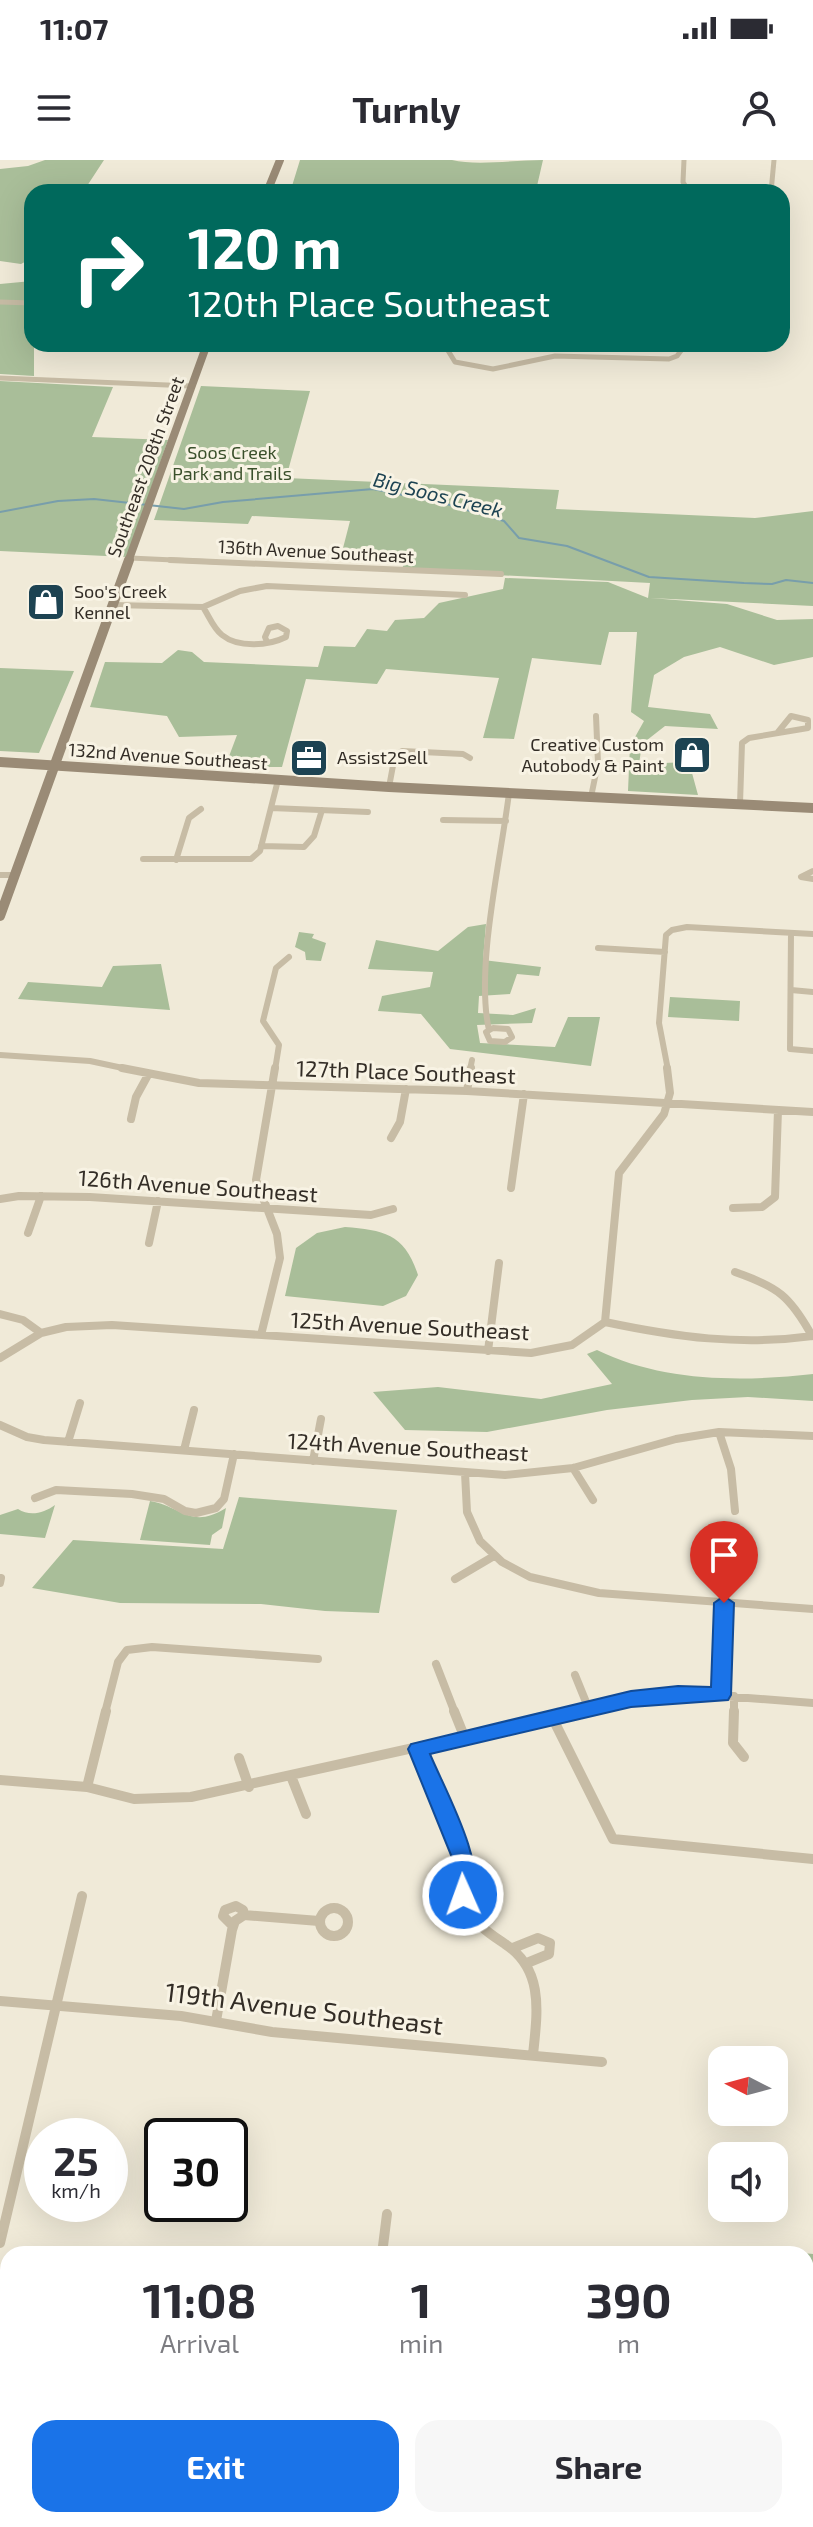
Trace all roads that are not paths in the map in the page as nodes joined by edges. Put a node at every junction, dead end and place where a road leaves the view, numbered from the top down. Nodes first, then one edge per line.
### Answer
1 (280, 160) edge
2 (684, 160) edge
3 (774, 160) edge
4 (270, 184) edge
5 (684, 184) edge
6 (772, 184) edge
7 (0, 302) edge
8 (24, 303) edge
9 (204, 352) edge
10 (449, 352) edge
11 (680, 352) edge
12 (0, 378) edge
13 (191, 386) junction
14 (130, 558) junction
15 (501, 574) dead end
16 (465, 595) dead end
17 (113, 605) junction
18 (203, 607) junction
19 (267, 642) dead end
20 (596, 716) dead end
21 (778, 732) dead end
22 (470, 758) dead end
23 (0, 762) edge
24 (55, 766) junction
25 (278, 780) junction
26 (389, 787) junction
27 (509, 793) junction
28 (591, 797) junction
29 (740, 804) junction
30 (271, 808) junction
31 (813, 808) edge
32 (201, 809) dead end
33 (322, 810) junction
34 (368, 812) dead end
35 (443, 820) dead end
36 (506, 821) junction
37 (261, 846) junction
38 (143, 859) dead end
39 (176, 860) junction
40 (813, 871) edge
41 (0, 875) edge
42 (15, 875) junction
43 (813, 879) edge
44 (0, 916) edge
45 (791, 933) junction
46 (813, 934) edge
47 (598, 948) dead end
48 (665, 952) junction
49 (289, 957) dead end
50 (791, 990) junction
51 (813, 992) edge
52 (489, 1030) dead end
53 (813, 1051) edge
54 (0, 1055) edge
55 (472, 1060) dead end
56 (148, 1075) junction
57 (270, 1086) junction
58 (406, 1089) junction
59 (467, 1091) junction
60 (524, 1094) junction
61 (668, 1103) junction
62 (778, 1110) junction
63 (813, 1112) edge
64 (131, 1119) dead end
65 (391, 1138) dead end
66 (511, 1188) dead end
67 (41, 1196) junction
68 (0, 1199) edge
69 (158, 1201) junction
70 (733, 1208) dead end
71 (264, 1209) junction
72 (393, 1209) dead end
73 (28, 1233) dead end
74 (149, 1243) dead end
75 (499, 1263) dead end
76 (735, 1272) dead end
77 (0, 1314) edge
78 (605, 1322) junction
79 (41, 1333) junction
80 (261, 1335) junction
81 (812, 1336) edge
82 (488, 1351) junction
83 (0, 1358) edge
84 (80, 1403) dead end
85 (194, 1410) dead end
86 (321, 1419) dead end
87 (0, 1425) edge
88 (719, 1432) junction
89 (813, 1436) edge
90 (68, 1442) junction
91 (184, 1450) junction
92 (234, 1454) junction
93 (313, 1461) junction
94 (573, 1468) junction
95 (465, 1473) junction
96 (35, 1498) dead end
97 (593, 1500) dead end
98 (735, 1511) dead end
99 (494, 1556) junction
100 (455, 1579) dead end
101 (724, 1603) junction
102 (813, 1609) edge
103 (318, 1659) dead end
104 (436, 1664) dead end
105 (575, 1675) dead end
106 (721, 1695) junction
107 (734, 1696) junction
108 (813, 1703) edge
109 (588, 1707) junction
110 (552, 1717) junction
111 (464, 1736) junction
112 (418, 1749) junction
113 (744, 1757) dead end
114 (239, 1758) dead end
115 (291, 1776) junction
116 (0, 1780) edge
117 (87, 1787) junction
118 (249, 1787) junction
119 (306, 1814) dead end
120 (813, 1859) edge
121 (82, 1896) dead end
122 (319, 1921) dead end
123 (513, 1948) junction
124 (527, 1963) junction
125 (0, 2001) edge
126 (57, 2006) junction
127 (216, 2021) junction
128 (533, 2055) junction
129 (602, 2062) dead end
130 (387, 2214) dead end
131 (0, 2243) edge
132 (383, 2246) edge

1 - 4 street
2 - 5 street
3 - 6 street
7 - 8 street
9 - 13 street, Southeast 208th Street
10 - 11 street
12 - 13 street
13 - 14 street, Southeast 208th Street
14 - 15 street, 136th Avenue Southeast
14 - 17 street, Southeast 208th Street
16 - 18 street
17 - 18 street
17 - 24 street, Southeast 208th Street
18 - 19 street
20 - 28 street
21 - 29 street
22 - 26 street
23 - 24 street, 132nd Avenue Southeast
24 - 25 street, 132nd Avenue Southeast
24 - 42 street, Southeast 208th Street
25 - 26 street, 132nd Avenue Southeast
25 - 30 street
26 - 27 street, 132nd Avenue Southeast
27 - 28 street, 132nd Avenue Southeast
27 - 36 street
28 - 29 street, 132nd Avenue Southeast
29 - 31 street, 132nd Avenue Southeast
30 - 33 street
30 - 37 street
32 - 39 street
33 - 34 street
33 - 37 street
35 - 36 street
36 - 52 street
37 - 39 street
38 - 39 street
40 - 43 street
41 - 42 street
42 - 44 street, Southeast 208th Street
45 - 46 street
45 - 48 street
45 - 50 street
47 - 48 street
48 - 61 street
49 - 57 street
50 - 51 street
50 - 53 street
54 - 56 street, 127th Place Southeast
55 - 59 street
56 - 57 street, 127th Place Southeast
56 - 64 street
57 - 58 street, 127th Place Southeast
57 - 71 street
58 - 59 street, 127th Place Southeast
58 - 65 street
59 - 60 street, 127th Place Southeast
60 - 61 street, 127th Place Southeast
60 - 66 street
61 - 62 street, 127th Place Southeast
61 - 78 street
62 - 63 street, 127th Place Southeast
62 - 70 street
67 - 68 street, 126th Avenue Southeast
67 - 69 street, 126th Avenue Southeast
67 - 73 street
69 - 71 street, 126th Avenue Southeast
69 - 74 street
71 - 72 street, 126th Avenue Southeast
71 - 80 street
75 - 82 street
76 - 81 street
77 - 79 street
78 - 81 street
78 - 82 street, 125th Avenue Southeast
79 - 80 street, 125th Avenue Southeast
79 - 83 street
80 - 82 street, 125th Avenue Southeast
84 - 90 street
85 - 91 street
86 - 93 street
87 - 90 street, 124th Avenue Southeast
88 - 89 street, 124th Avenue Southeast
88 - 94 street, 124th Avenue Southeast
88 - 98 street
90 - 91 street, 124th Avenue Southeast
91 - 92 street, 124th Avenue Southeast
92 - 93 street, 124th Avenue Southeast
92 - 96 street
93 - 95 street, 124th Avenue Southeast
94 - 95 street, 124th Avenue Southeast
94 - 97 street
95 - 99 street
99 - 100 street
99 - 101 street
101 - 102 street
101 - 106 street
103 - 117 street
104 - 111 street
105 - 109 street
106 - 107 street
106 - 109 street
107 - 108 street
107 - 113 street
109 - 110 street
110 - 111 street
110 - 120 street
111 - 112 street
112 - 115 street
112 - 123 street
114 - 118 street
115 - 118 street
115 - 119 street
116 - 117 street
117 - 118 street
121 - 126 street
122 - 127 street
123 - 124 street
123 - 124 street
124 - 128 street
125 - 126 street, 119th Avenue Southeast
126 - 127 street, 119th Avenue Southeast
126 - 131 street
127 - 128 street, 119th Avenue Southeast
128 - 129 street, 119th Avenue Southeast
130 - 132 street

